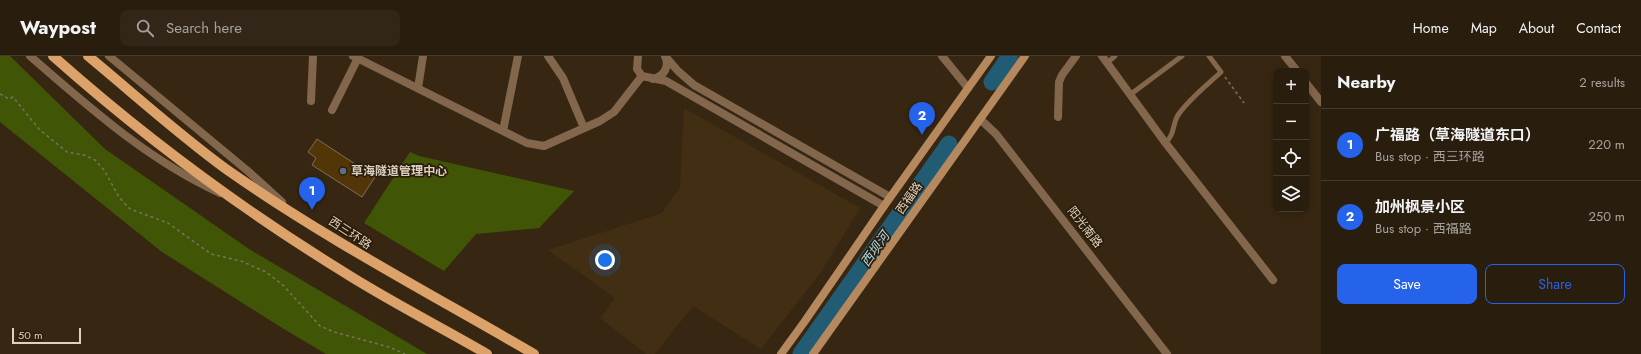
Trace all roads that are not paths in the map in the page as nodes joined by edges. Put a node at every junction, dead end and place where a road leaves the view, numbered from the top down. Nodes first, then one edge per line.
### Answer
1 (30, 56) edge
2 (53, 56) edge
3 (88, 56) edge
4 (109, 56) edge
5 (313, 56) edge
6 (423, 56) edge
7 (518, 56) edge
8 (548, 56) edge
9 (638, 56) edge
10 (665, 56) edge
11 (942, 56) edge
12 (991, 56) edge
13 (1026, 56) edge
14 (1076, 56) edge
15 (1115, 56) edge
16 (1182, 56) edge
17 (1208, 56) edge
18 (1285, 56) edge
19 (356, 57) edge
20 (1105, 59) edge
21 (1295, 68) edge
22 (642, 76) junction
23 (650, 79) junction
24 (1309, 87) edge
25 (418, 88) junction
26 (968, 88) junction
27 (1131, 94) junction
28 (311, 102) dead end
29 (1321, 102) edge
30 (332, 110) dead end
31 (1058, 117) dead end
32 (980, 119) junction
33 (584, 128) junction
34 (503, 131) junction
35 (1165, 143) junction
36 (890, 197) junction
37 (242, 204) junction
38 (884, 206) junction
39 (290, 210) junction
40 (1273, 280) dead end
41 (486, 354) edge
42 (534, 354) edge
43 (781, 354) edge
44 (813, 354) edge
45 (1168, 354) edge

1 - 37 street
2 - 37 main road
3 - 39 main road, 西三环路
4 - 39 street
5 - 28 street
6 - 25 street
7 - 34 street
8 - 33 street
9 - 22 street
10 - 23 street
10 - 36 street
11 - 26 street
12 - 26 main road, 西福路
13 - 32 main road, 西福路
14 - 31 street
15 - 20 lane
16 - 27 lane
17 - 35 lane
18 - 21 street
19 - 25 street
19 - 30 street
20 - 27 street
22 - 23 street
22 - 33 street
23 - 38 street
24 - 29 street
25 - 34 street
26 - 36 main road, 西福路
27 - 35 street
32 - 44 main road, 西福路
32 - 45 street, 阳光南路
33 - 34 street
35 - 40 street
36 - 38 main road, 西福路
37 - 41 main road
38 - 43 main road, 西福路
39 - 42 main road, 西三环路

